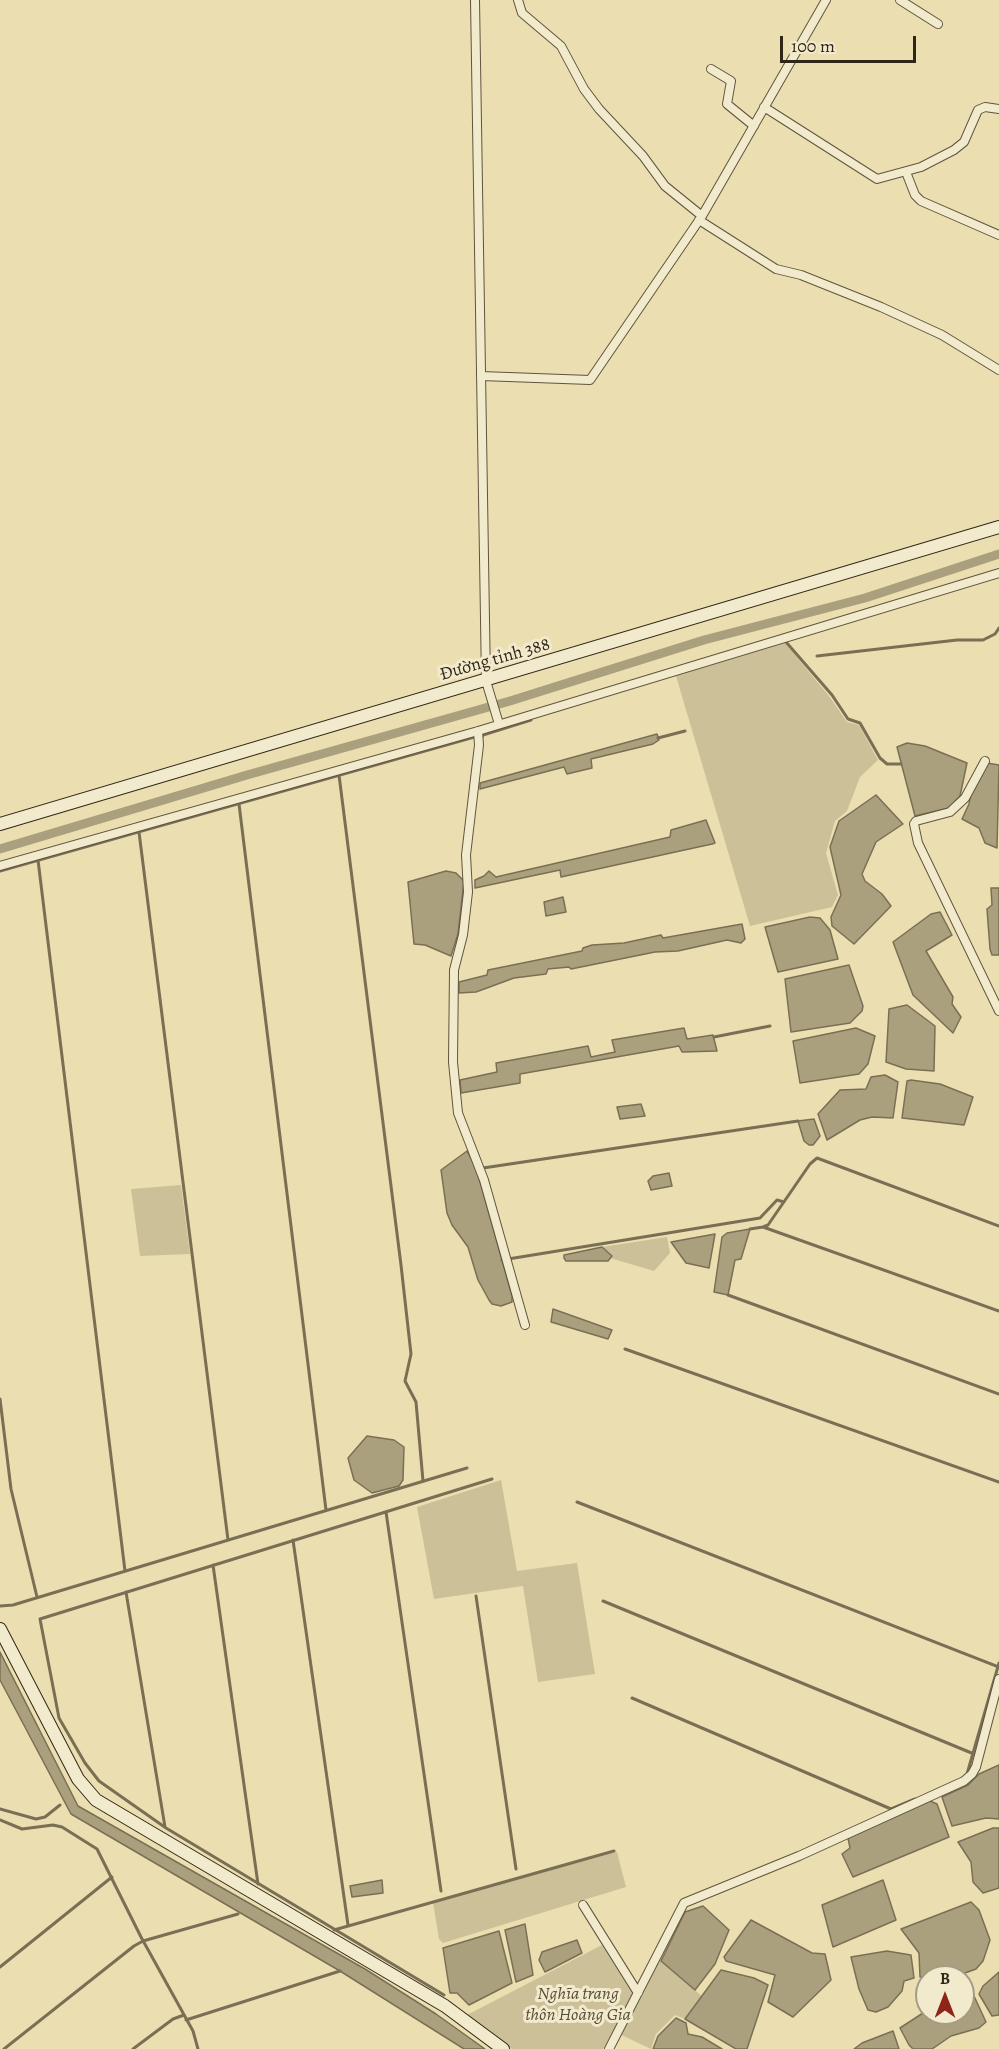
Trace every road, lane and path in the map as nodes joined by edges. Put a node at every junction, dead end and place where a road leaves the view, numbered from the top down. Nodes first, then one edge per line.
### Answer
1 (476, 0) edge
2 (518, 0) edge
3 (826, 0) edge
4 (900, 0) edge
5 (938, 24) dead end
6 (711, 69) dead end
7 (764, 107) junction
8 (999, 109) edge
9 (754, 126) junction
10 (906, 172) junction
11 (700, 218) junction
12 (999, 235) edge
13 (999, 370) edge
14 (481, 376) junction
15 (999, 527) edge
16 (999, 573) edge
17 (487, 684) junction
18 (499, 723) junction
19 (478, 731) junction
20 (985, 761) dead end
21 (0, 824) edge
22 (0, 866) edge
23 (999, 1011) edge
24 (525, 1325) dead end
25 (0, 1629) edge
26 (999, 1678) edge
27 (582, 1905) dead end
28 (638, 1993) junction
29 (503, 2049) edge
30 (609, 2049) edge

1 - 14 street
2 - 11 street
3 - 7 street
4 - 5 street
6 - 9 street
7 - 9 street
7 - 10 street
8 - 10 street
9 - 11 street
10 - 12 street
11 - 13 street
11 - 14 street
14 - 17 street
15 - 17 main road, Đường tỉnh 388
16 - 18 street
17 - 18 street
17 - 21 main road, Đường tỉnh 388
18 - 19 street
19 - 22 street
19 - 24 street
20 - 23 street
25 - 29 main road
26 - 28 street
27 - 28 street
28 - 30 street

